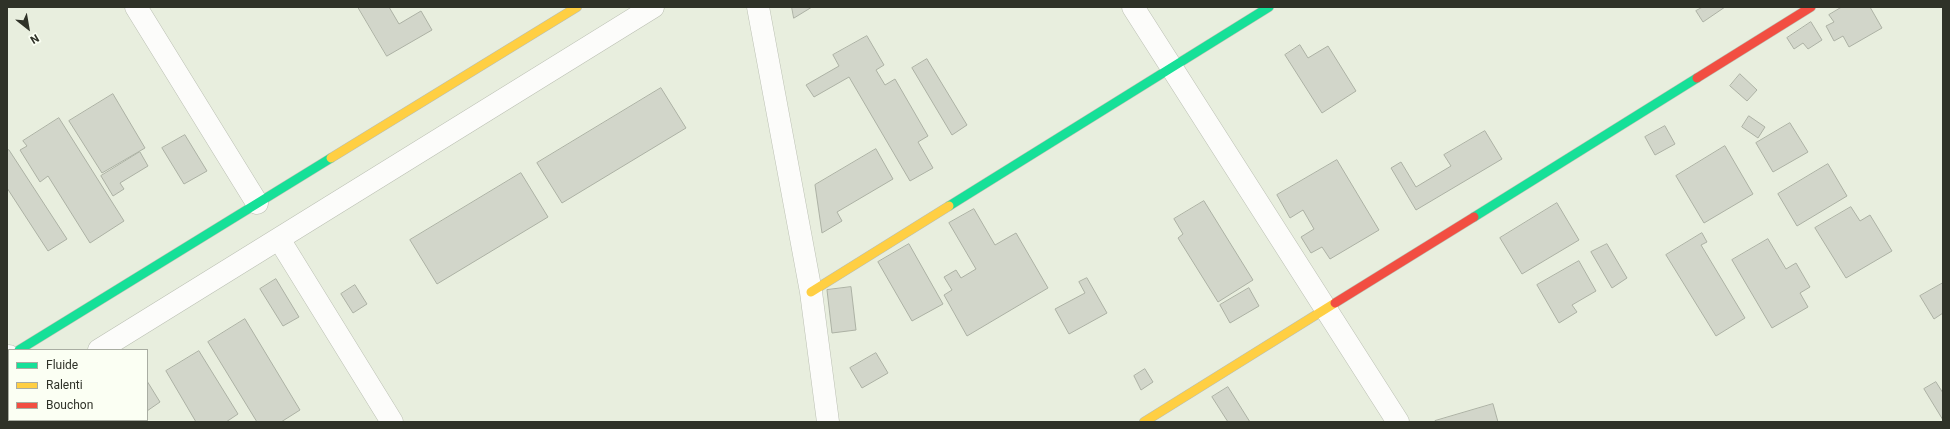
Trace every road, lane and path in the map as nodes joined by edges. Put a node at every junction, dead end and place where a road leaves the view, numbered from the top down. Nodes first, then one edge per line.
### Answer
1 (136, 7) edge
2 (576, 7) edge
3 (653, 7) edge
4 (758, 7) edge
5 (1133, 7) edge
6 (1269, 7) edge
7 (1811, 7) edge
8 (1172, 69) junction
9 (257, 203) junction
10 (279, 238) junction
11 (811, 292) junction
12 (1326, 309) junction
13 (21, 349) edge
14 (101, 349) edge
15 (392, 422) edge
16 (828, 422) edge
17 (1144, 422) edge
18 (1398, 422) edge

1 - 9 street
2 - 9 street
3 - 10 street
4 - 11 street
5 - 8 street
6 - 8 street
7 - 12 street
8 - 11 street
8 - 12 street
9 - 13 street
10 - 14 street
10 - 15 street
11 - 16 street
12 - 17 street
12 - 18 street

